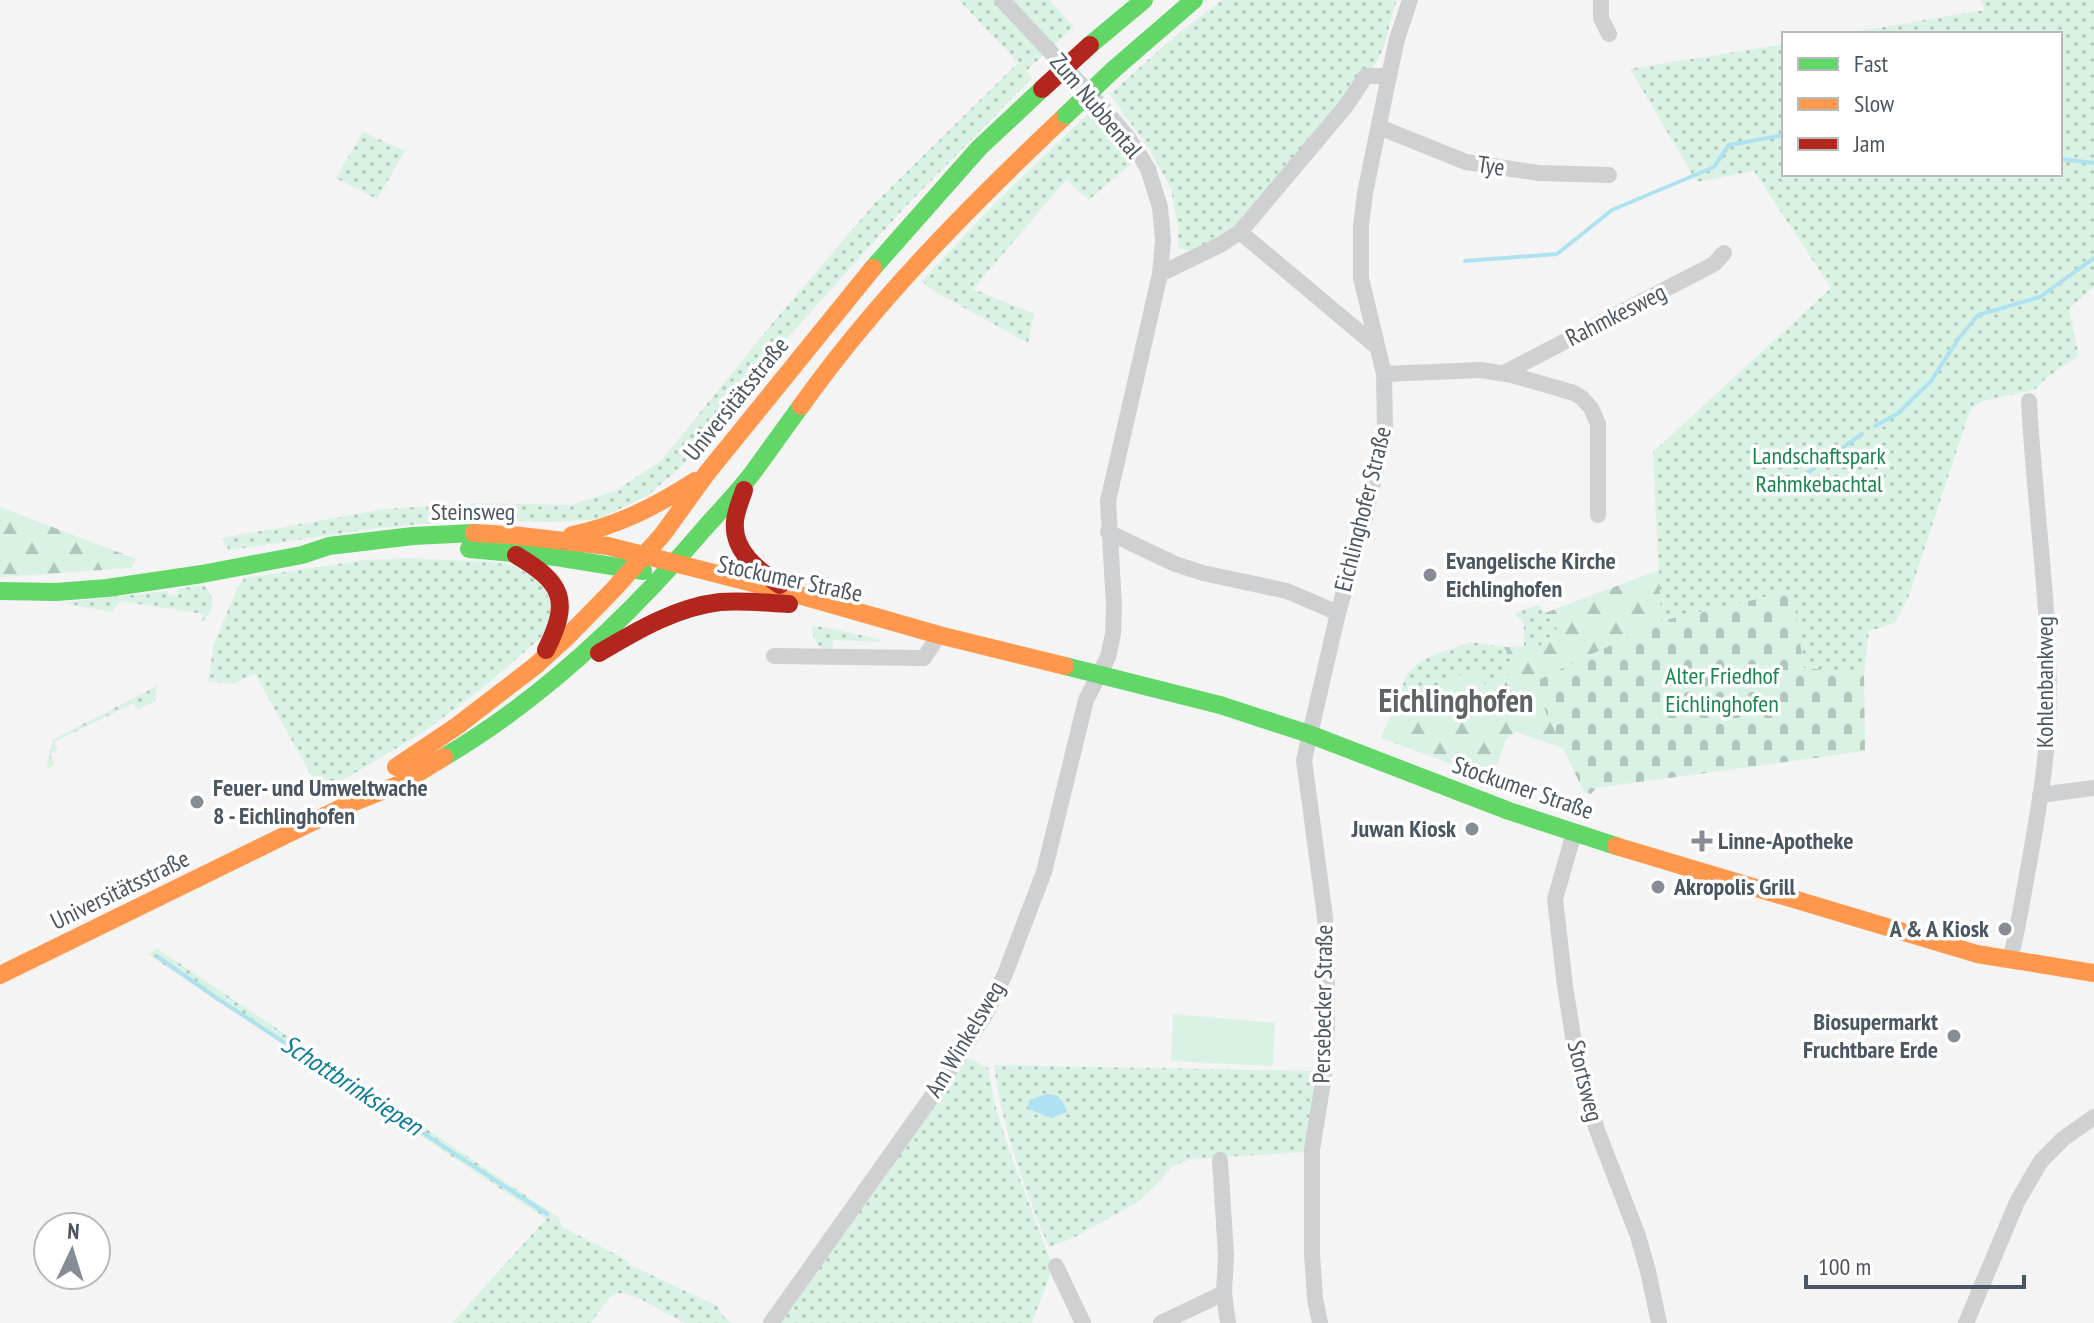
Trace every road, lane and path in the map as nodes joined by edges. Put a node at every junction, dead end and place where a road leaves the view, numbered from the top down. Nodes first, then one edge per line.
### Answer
1 (1002, 0) edge
2 (1144, 0) edge
3 (1194, 0) edge
4 (1410, 0) edge
5 (1601, 0) edge
6 (1609, 34) dead end
7 (1389, 76) junction
8 (1379, 127) junction
9 (1609, 175) dead end
10 (1240, 232) junction
11 (1724, 253) dead end
12 (1160, 274) junction
13 (1376, 346) junction
14 (1504, 373) junction
15 (1384, 374) junction
16 (2029, 401) dead end
17 (707, 473) junction
18 (749, 477) junction
19 (1598, 515) dead end
20 (1108, 532) junction
21 (545, 537) junction
22 (510, 552) junction
23 (302, 555) junction
24 (639, 562) junction
25 (670, 570) junction
26 (0, 591) edge
27 (791, 598) junction
28 (1338, 613) junction
29 (939, 635) junction
30 (774, 656) dead end
31 (535, 666) junction
32 (572, 666) junction
33 (1100, 675) junction
34 (1309, 734) junction
35 (2094, 788) edge
36 (2040, 795) junction
37 (347, 805) junction
38 (1574, 833) junction
39 (2010, 960) junction
40 (2094, 973) edge
41 (0, 975) edge
42 (2094, 1117) edge
43 (1220, 1160) dead end
44 (1056, 1266) dead end
45 (1224, 1293) junction
46 (771, 1323) edge
47 (1083, 1323) edge
48 (1161, 1323) edge
49 (1228, 1323) edge
50 (1320, 1323) edge
51 (1659, 1323) edge
52 (1966, 1323) edge

1 - 12 street, Zum Nubbental
2 - 17 main road, Universitätsstraße, bridge
3 - 18 main road, Universitätsstraße, bridge
4 - 7 street, Eichlinghofer Straße
5 - 6 street
7 - 8 street, Eichlinghofer Straße
7 - 10 street
8 - 9 street, Tye
8 - 13 street, Eichlinghofer Straße
10 - 12 street
10 - 13 street
11 - 14 street, Rahmkesweg
12 - 20 street, Zum Nubbental
13 - 15 street, Eichlinghofer Straße
14 - 15 street
14 - 19 street
15 - 28 street, Eichlinghofer Straße
16 - 36 street, Kohlenbankweg
17 - 21 main road
17 - 24 main road, Universitätsstraße
18 - 25 main road, Universitätsstraße
18 - 27 main road, Universitätsstraße
20 - 28 street
20 - 33 street, Zum Nubbental
21 - 23 main road, Steinsweg
21 - 24 main road, Steinsweg
22 - 23 main road, Steinsweg
22 - 24 main road, Steinsweg
22 - 31 main road
23 - 26 main road, Steinsweg
24 - 25 main road, Stockumer Straße
24 - 31 main road, Universitätsstraße
25 - 27 main road, Stockumer Straße
25 - 32 main road, Universitätsstraße
27 - 29 main road, Stockumer Straße
27 - 32 main road
28 - 34 street, Eichlinghofer Straße
29 - 30 street
29 - 33 main road, Stockumer Straße
31 - 37 main road, Universitätsstraße
32 - 37 main road, Universitätsstraße
33 - 34 main road, Stockumer Straße
33 - 46 street, Am Winkelsweg
34 - 38 main road, Stockumer Straße
34 - 50 street, Persebecker Straße
35 - 36 street
36 - 39 street, Kohlenbankweg
37 - 41 main road, Universitätsstraße
38 - 39 main road, Stockumer Straße
38 - 51 street, Stortsweg
39 - 40 main road, Stockumer Straße
42 - 52 street
43 - 45 street
44 - 47 street
45 - 48 street
45 - 49 street

